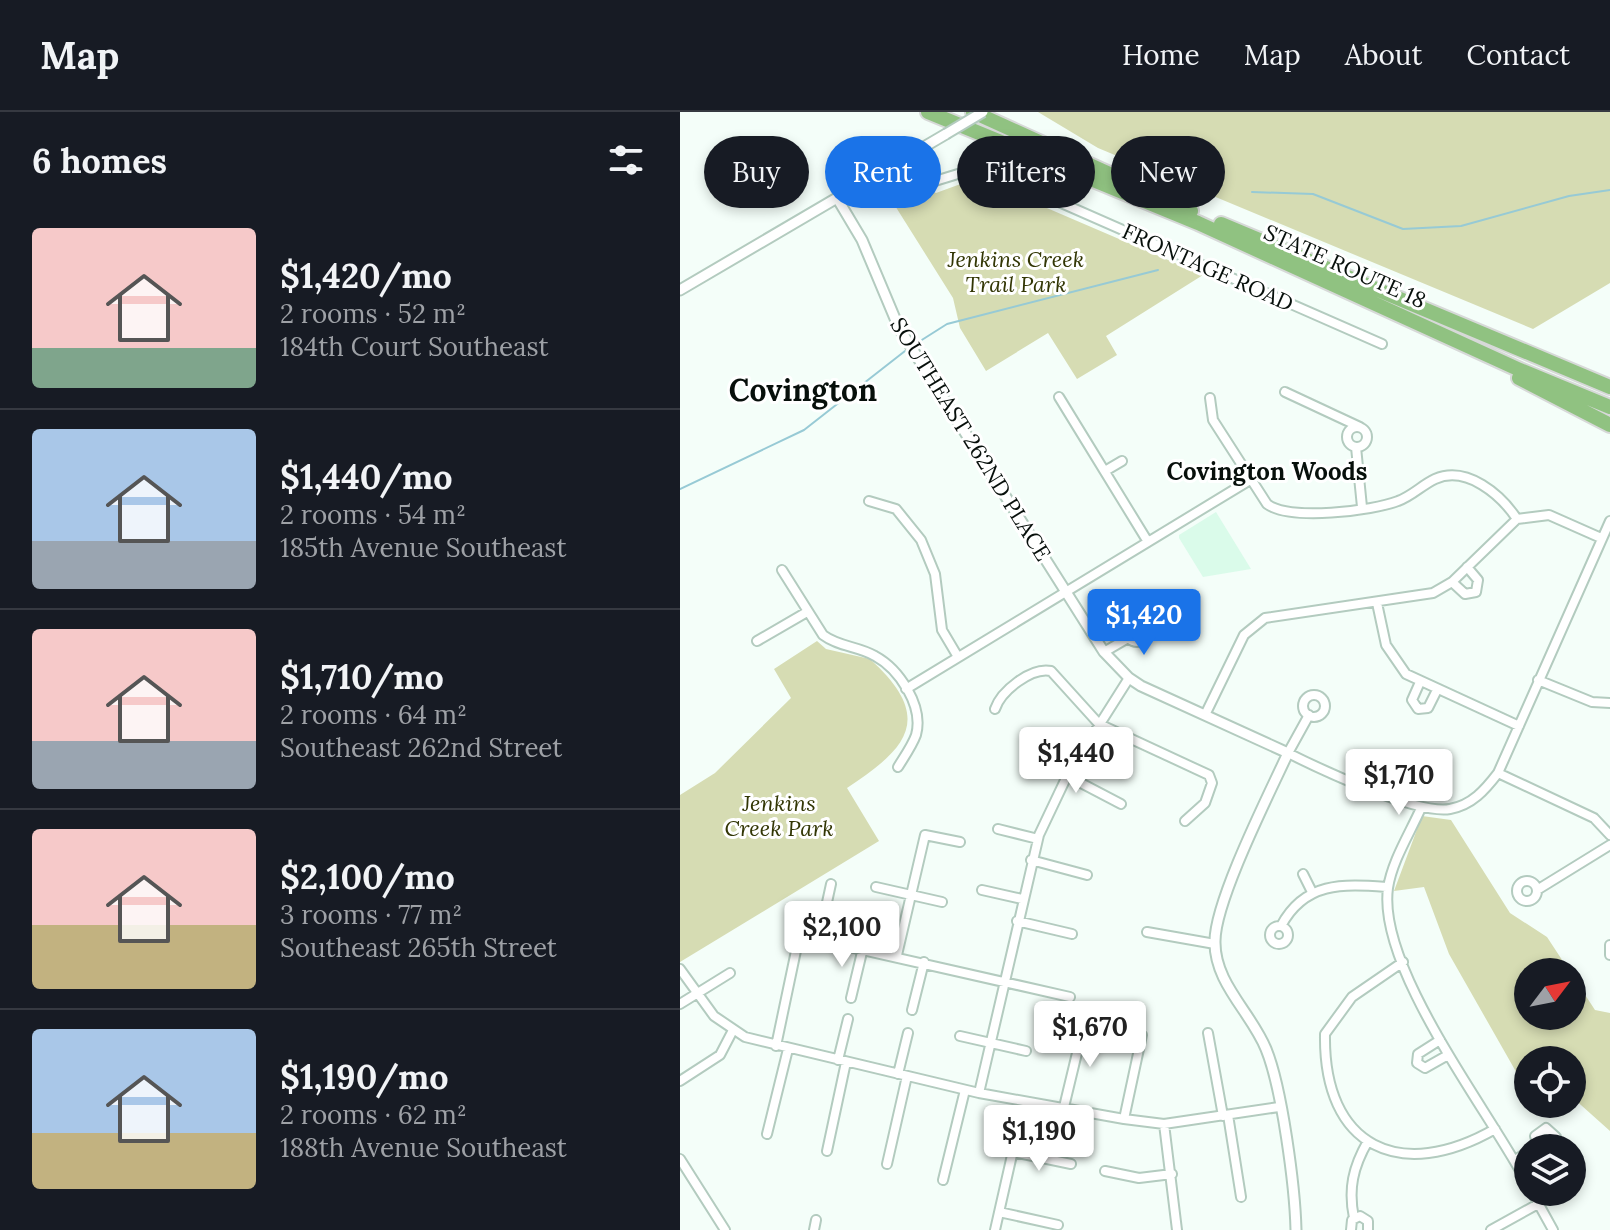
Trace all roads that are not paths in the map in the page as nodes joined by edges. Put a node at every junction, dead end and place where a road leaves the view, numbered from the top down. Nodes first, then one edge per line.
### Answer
1 (928, 112) edge
2 (973, 112) edge
3 (983, 112) edge
4 (941, 137) edge
5 (941, 179) edge
6 (825, 205) edge
7 (843, 208) edge
8 (1201, 220) junction
9 (1238, 236) junction
10 (680, 290) edge
11 (1365, 299) junction
12 (1382, 344) dead end
13 (1610, 384) edge
14 (1285, 392) dead end
15 (1059, 397) dead end
16 (1210, 398) dead end
17 (1610, 407) edge
18 (1610, 425) edge
19 (1360, 427) junction
20 (1356, 447) junction
21 (1122, 461) dead end
22 (1105, 471) junction
23 (1250, 480) junction
24 (869, 501) dead end
25 (1362, 507) junction
26 (1517, 519) junction
27 (1610, 521) edge
28 (1601, 538) junction
29 (1148, 542) junction
30 (1467, 567) junction
31 (782, 570) dead end
32 (1452, 582) junction
33 (1067, 591) junction
34 (1377, 603) junction
35 (807, 612) junction
36 (1128, 638) dead end
37 (757, 641) dead end
38 (1104, 652) junction
39 (958, 657) junction
40 (1129, 678) junction
41 (1538, 680) junction
42 (1420, 682) junction
43 (906, 689) junction
44 (1437, 690) junction
45 (1610, 703) edge
46 (995, 709) dead end
47 (1205, 715) junction
48 (1309, 715) dead end
49 (1099, 724) junction
50 (1519, 726) junction
51 (1288, 753) junction
52 (1035, 759) dead end
53 (898, 767) dead end
54 (1498, 773) junction
55 (1067, 776) junction
56 (1121, 804) dead end
57 (1421, 808) junction
58 (1185, 821) dead end
59 (998, 829) dead end
60 (1610, 835) edge
61 (1038, 839) junction
62 (960, 842) dead end
63 (1610, 845) edge
64 (1031, 860) junction
65 (1303, 874) dead end
66 (1087, 875) dead end
67 (831, 884) dead end
68 (876, 887) dead end
69 (1388, 887) junction
70 (982, 890) dead end
71 (1537, 890) dead end
72 (1312, 892) junction
73 (911, 894) junction
74 (1022, 899) junction
75 (942, 902) dead end
76 (1017, 921) junction
77 (1281, 926) dead end
78 (1147, 932) dead end
79 (1072, 934) dead end
80 (819, 939) junction
81 (1215, 944) junction
82 (1610, 945) edge
83 (863, 948) junction
84 (897, 955) junction
85 (1610, 955) edge
86 (924, 962) junction
87 (1403, 962) junction
88 (680, 969) edge
89 (730, 973) dead end
90 (1004, 980) junction
91 (696, 994) junction
92 (1070, 997) dead end
93 (851, 998) dead end
94 (680, 1004) edge
95 (912, 1010) dead end
96 (848, 1019) dead end
97 (1084, 1024) dead end
98 (732, 1032) junction
99 (908, 1033) dead end
100 (1208, 1033) dead end
101 (1142, 1035) dead end
102 (960, 1036) dead end
103 (1440, 1040) junction
104 (990, 1043) junction
105 (776, 1046) junction
106 (788, 1049) junction
107 (1026, 1051) dead end
108 (1448, 1055) junction
109 (842, 1061) junction
110 (903, 1075) junction
111 (680, 1081) edge
112 (965, 1090) junction
113 (979, 1093) junction
114 (1024, 1102) junction
115 (1064, 1107) junction
116 (1279, 1107) junction
117 (1226, 1116) junction
118 (1124, 1119) junction
119 (1164, 1124) junction
120 (1495, 1129) junction
121 (767, 1134) dead end
122 (1368, 1141) junction
123 (827, 1151) dead end
124 (1013, 1152) junction
125 (1514, 1158) edge
126 (680, 1159) edge
127 (887, 1164) dead end
128 (1071, 1164) dead end
129 (1105, 1171) dead end
130 (1172, 1174) junction
131 (943, 1180) dead end
132 (1241, 1197) dead end
133 (1534, 1206) edge
134 (1539, 1206) edge
135 (999, 1212) junction
136 (1354, 1218) junction
137 (816, 1220) dead end
138 (1058, 1225) dead end
139 (725, 1230) edge
140 (814, 1230) edge
141 (995, 1230) edge
142 (1177, 1230) edge
143 (1296, 1230) edge
144 (1351, 1230) edge
145 (1368, 1230) edge
146 (1491, 1230) edge
147 (1553, 1230) edge

1 - 8 highway, STATE ROUTE 18
2 - 8 highway, STATE ROUTE 18
3 - 4 street, bridge
5 - 12 street, FRONTAGE ROAD
6 - 10 street
7 - 33 street, SOUTHEAST 262ND PLACE
8 - 9 highway, STATE ROUTE 18
9 - 11 highway, STATE ROUTE 18
9 - 13 highway, STATE ROUTE 18
11 - 17 highway, STATE ROUTE 18
11 - 18 highway
14 - 19 street
15 - 22 street
16 - 23 street
19 - 20 street
19 - 20 street
20 - 25 street
21 - 22 street
22 - 29 street
23 - 25 street
23 - 29 street
24 - 39 street
25 - 26 street
26 - 28 street
26 - 30 street
27 - 28 street
28 - 41 street
29 - 33 street
30 - 32 street
30 - 32 street
31 - 35 street
32 - 34 street
33 - 38 street, SOUTHEAST 262ND PLACE
33 - 39 street
34 - 42 street
34 - 47 street
35 - 37 street
35 - 43 street
36 - 38 street
38 - 40 street, SOUTHEAST 262ND PLACE
39 - 43 street
40 - 47 street
40 - 49 street
41 - 45 street
41 - 50 street
42 - 44 street
42 - 44 street
43 - 53 street
44 - 50 street
46 - 49 street
47 - 51 street
48 - 51 street
49 - 55 street
49 - 58 street
50 - 54 street
51 - 57 street
51 - 81 street
52 - 55 street
54 - 57 street
54 - 60 street
55 - 56 street
55 - 61 street
57 - 69 street
59 - 61 street
61 - 64 street
62 - 73 street
63 - 71 street
64 - 66 street
64 - 74 street
65 - 72 street
67 - 80 street
68 - 73 street
69 - 72 street
69 - 87 street
70 - 74 street
72 - 77 street
73 - 75 street
73 - 84 street
74 - 76 street
76 - 79 street
76 - 90 street
78 - 81 street
80 - 83 street
80 - 105 street
81 - 116 street
82 - 85 street
83 - 84 street
83 - 93 street
84 - 86 street
86 - 90 street
86 - 95 street
87 - 103 street
87 - 122 street
88 - 91 street
89 - 91 street
90 - 92 street
90 - 104 street
91 - 94 street
91 - 98 street
96 - 109 street
97 - 115 street
98 - 105 street
98 - 111 street
99 - 110 street
100 - 117 street
101 - 118 street
102 - 104 street
103 - 108 street
103 - 108 street
104 - 107 street
104 - 113 street
105 - 106 street
106 - 109 street
106 - 121 street
108 - 120 street
109 - 110 street
109 - 123 street
110 - 112 street
110 - 127 street
112 - 113 street
112 - 131 street
113 - 114 street
114 - 115 street
114 - 124 street
115 - 118 street
116 - 117 street
116 - 143 street
117 - 119 street
117 - 132 street
118 - 119 street
119 - 130 street
120 - 122 street
120 - 125 street
122 - 136 street
124 - 128 street
124 - 135 street
126 - 139 street
129 - 130 street
130 - 142 street
133 - 146 street
134 - 147 street
135 - 138 street
135 - 141 street
136 - 144 street
136 - 145 street
137 - 140 street

